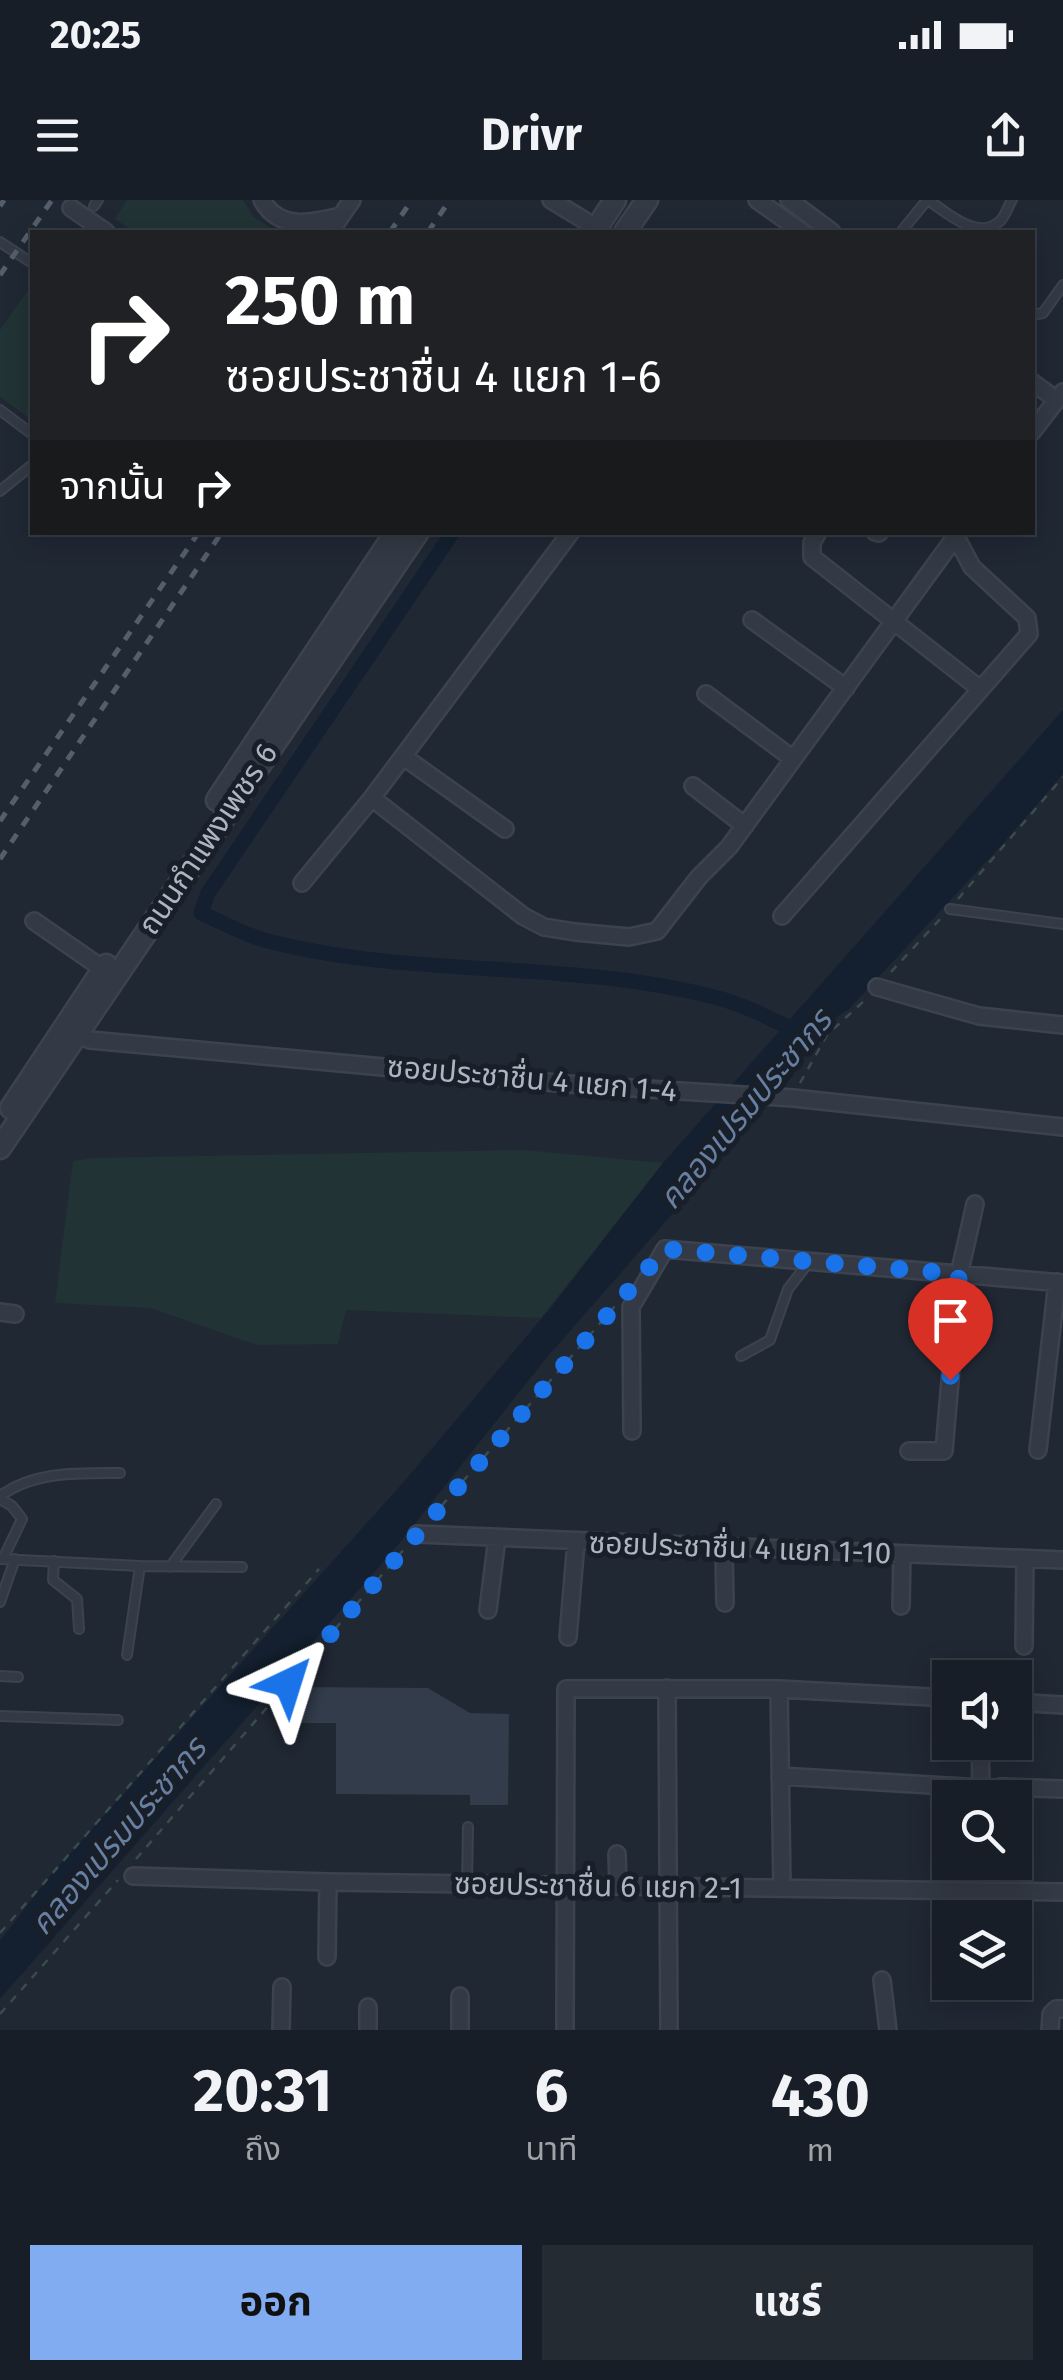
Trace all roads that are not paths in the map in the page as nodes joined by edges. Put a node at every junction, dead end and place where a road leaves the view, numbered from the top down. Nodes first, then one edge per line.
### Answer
1 (262, 200) edge
2 (352, 200) edge
3 (551, 200) edge
4 (615, 200) edge
5 (647, 200) edge
6 (757, 200) edge
7 (789, 200) edge
8 (928, 200) edge
9 (1012, 200) edge
10 (71, 208) dead end
11 (804, 211) junction
12 (341, 216) junction
13 (103, 230) edge
14 (331, 230) edge
15 (596, 230) edge
16 (626, 230) edge
17 (794, 230) edge
18 (829, 230) edge
19 (902, 230) edge
20 (0, 242) edge
21 (30, 262) edge
22 (1063, 286) edge
23 (1035, 314) edge
24 (1035, 385) edge
25 (1056, 405) edge
26 (0, 410) edge
27 (1035, 429) edge
28 (30, 432) edge
29 (30, 467) edge
30 (0, 491) edge
31 (394, 535) edge
32 (416, 535) edge
33 (569, 535) edge
34 (816, 535) edge
35 (957, 535) edge
36 (752, 620) dead end
37 (894, 621) junction
38 (846, 688) junction
39 (980, 688) junction
40 (706, 694) dead end
41 (404, 757) junction
42 (793, 759) junction
43 (694, 786) dead end
44 (372, 798) junction
45 (744, 826) junction
46 (505, 829) dead end
47 (302, 883) dead end
48 (950, 908) road end
49 (782, 916) dead end
50 (34, 922) dead end
51 (1063, 924) edge
52 (103, 969) junction
53 (877, 987) road end
54 (1063, 1025) edge
55 (71, 1030) junction
56 (0, 1126) edge
57 (1063, 1127) edge
58 (0, 1148) edge
59 (974, 1204) dead end
60 (809, 1262) junction
61 (959, 1274) junction
62 (1060, 1283) edge
63 (741, 1356) dead end
64 (632, 1430) dead end
65 (910, 1450) dead end
66 (1038, 1450) dead end
67 (120, 1473) dead end
68 (0, 1498) edge
69 (216, 1504) dead end
70 (417, 1534) road end
71 (498, 1538) junction
72 (576, 1542) junction
73 (724, 1548) junction
74 (902, 1554) junction
75 (1, 1559) edge
76 (1025, 1559) junction
77 (15, 1560) junction
78 (1063, 1560) edge
79 (54, 1562) junction
80 (140, 1566) junction
81 (170, 1566) junction
82 (242, 1568) dead end
83 (0, 1602) edge
84 (724, 1603) dead end
85 (902, 1606) dead end
86 (488, 1610) dead end
87 (79, 1629) dead end
88 (568, 1637) dead end
89 (1024, 1646) dead end
90 (128, 1654) dead end
91 (0, 1676) edge
92 (18, 1677) dead end
93 (667, 1688) junction
94 (779, 1690) junction
95 (932, 1697) edge
96 (1032, 1703) edge
97 (1063, 1704) edge
98 (0, 1716) edge
99 (118, 1720) dead end
100 (980, 1760) edge
101 (780, 1776) junction
102 (1032, 1788) edge
103 (1063, 1788) edge
104 (468, 1827) dead end
105 (617, 1854) dead end
106 (130, 1870) road end
107 (328, 1882) junction
108 (468, 1884) junction
109 (566, 1886) junction
110 (618, 1886) junction
111 (669, 1887) junction
112 (782, 1888) junction
113 (1063, 1892) edge
114 (327, 1957) dead end
115 (882, 1980) dead end
116 (282, 1987) dead end
117 (460, 1996) dead end
118 (368, 2007) dead end
119 (1063, 2009) edge
120 (281, 2030) edge
121 (368, 2030) edge
122 (460, 2030) edge
123 (565, 2030) edge
124 (669, 2030) edge
125 (888, 2030) edge
126 (1050, 2030) edge

1 - 12 street
2 - 12 street
3 - 15 street
4 - 15 street
5 - 16 street
6 - 17 street
7 - 11 street
8 - 9 lane
8 - 19 lane
10 - 13 street
11 - 17 street
11 - 18 street
12 - 14 street
20 - 21 lane
22 - 23 lane
24 - 25 street
25 - 27 street
26 - 28 lane
29 - 30 lane
31 - 52 street, ถนนกำแพงเพชร 6
32 - 55 street, ถนนกำแพงเพชร 6
33 - 41 street
34 - 37 street
35 - 37 street
35 - 39 street
36 - 38 street
37 - 38 street
37 - 39 street
38 - 42 street
39 - 49 street
40 - 42 street
41 - 44 street
41 - 46 street
42 - 45 street
43 - 45 street
44 - 45 street
44 - 47 street
48 - 51 lane
50 - 52 street
52 - 55 street, ถนนกำแพงเพชร 6
53 - 54 street
55 - 56 street, ถนนกำแพงเพชร 6
55 - 57 street, ซอยประชาชื่น 4 แยก 1-4
55 - 58 street, ถนนกำแพงเพชร 6
59 - 61 street
60 - 61 street
60 - 63 lane
60 - 64 street
61 - 62 street
61 - 65 street
62 - 66 street
67 - 68 lane
68 - 75 lane
69 - 81 lane
70 - 71 street, ซอยประชาชื่น 4 แยก 1-10
71 - 72 street, ซอยประชาชื่น 4 แยก 1-10
71 - 86 street
72 - 73 street, ซอยประชาชื่น 4 แยก 1-10
72 - 88 street
73 - 74 street, ซอยประชาชื่น 4 แยก 1-10
73 - 84 street
74 - 76 street, ซอยประชาชื่น 4 แยก 1-10
74 - 85 street
75 - 77 lane
76 - 78 street, ซอยประชาชื่น 4 แยก 1-10
76 - 89 street
77 - 79 lane
77 - 83 lane
79 - 80 lane
79 - 87 lane
80 - 81 lane
80 - 90 lane
81 - 82 lane
91 - 92 lane
93 - 94 street
93 - 109 street
93 - 111 street
94 - 95 street
94 - 101 street
96 - 97 street
98 - 99 lane
100 - 101 street
101 - 112 street
102 - 103 street
104 - 108 lane
105 - 110 street
106 - 107 street, ซอยประชาชื่น 6 แยก 2-1
107 - 108 street, ซอยประชาชื่น 6 แยก 2-1
107 - 114 street
108 - 109 street, ซอยประชาชื่น 6 แยก 2-1
109 - 110 street, ซอยประชาชื่น 6 แยก 2-1
109 - 123 street
110 - 111 street, ซอยประชาชื่น 6 แยก 2-1
111 - 112 street, ซอยประชาชื่น 6 แยก 2-1
111 - 124 street
112 - 113 street, ซอยประชาชื่น 6 แยก 2-1
115 - 125 street
116 - 120 street
117 - 122 street
118 - 121 street
119 - 126 street

